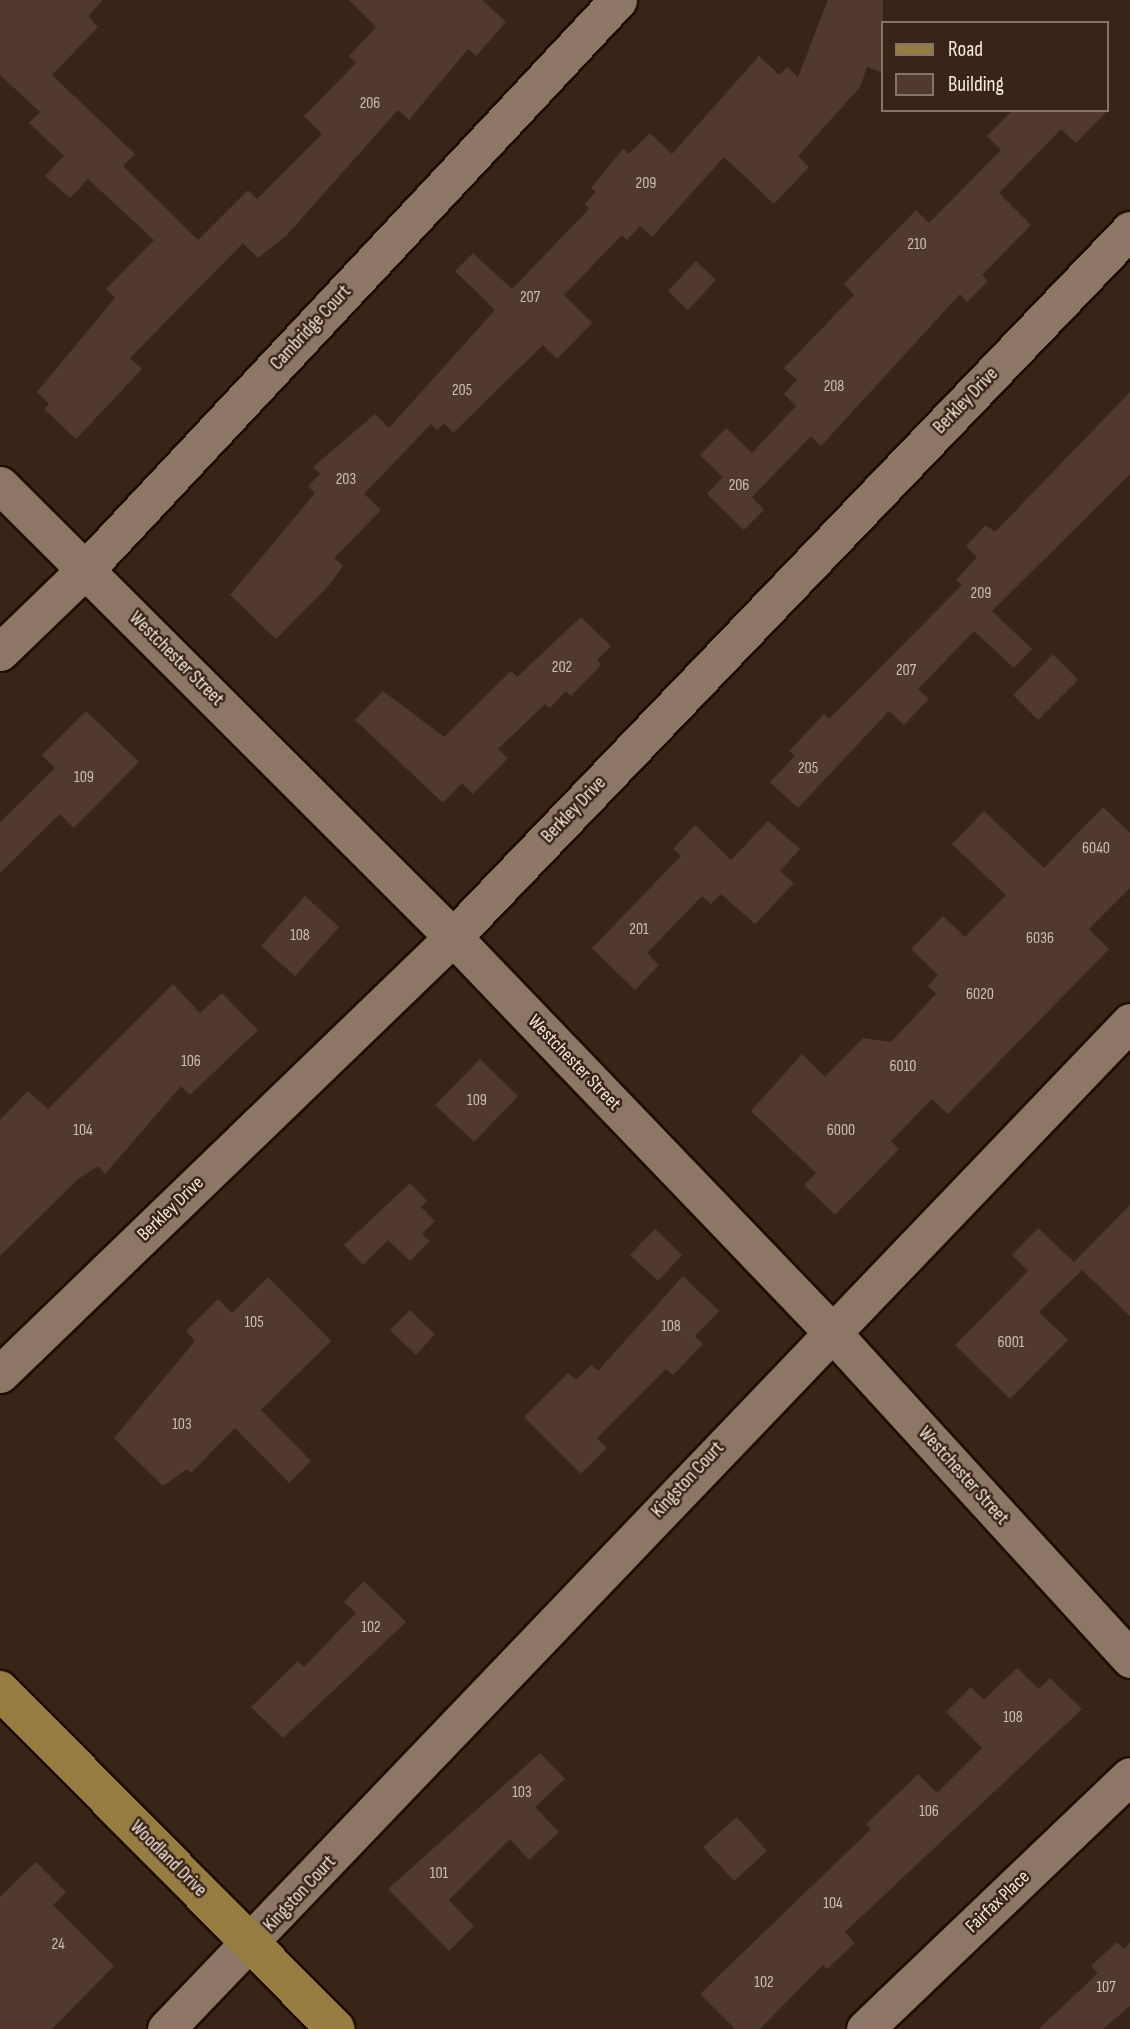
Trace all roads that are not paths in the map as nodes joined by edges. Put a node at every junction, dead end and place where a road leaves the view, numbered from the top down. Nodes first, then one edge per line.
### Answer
1 (618, 0) edge
2 (1130, 230) edge
3 (0, 485) edge
4 (86, 569) junction
5 (0, 652) edge
6 (453, 937) junction
7 (1130, 1021) edge
8 (829, 1329) junction
9 (0, 1374) edge
10 (1130, 1659) edge
11 (0, 1690) edge
12 (1130, 1776) edge
13 (253, 1945) junction
14 (166, 2029) edge
15 (336, 2029) edge
16 (865, 2029) edge

1 - 4 street, Cambridge Court
2 - 6 street, Berkley Drive
3 - 4 street, Westchester Street
4 - 5 street, Cambridge Court
4 - 6 street, Westchester Street
6 - 8 street, Westchester Street
6 - 9 street, Berkley Drive
7 - 8 street, Kingston Court
8 - 10 street, Westchester Street
8 - 13 street, Kingston Court
11 - 13 main road, Woodland Drive
12 - 16 street, Fairfax Place
13 - 14 street, Kingston Court
13 - 15 main road, Woodland Drive

